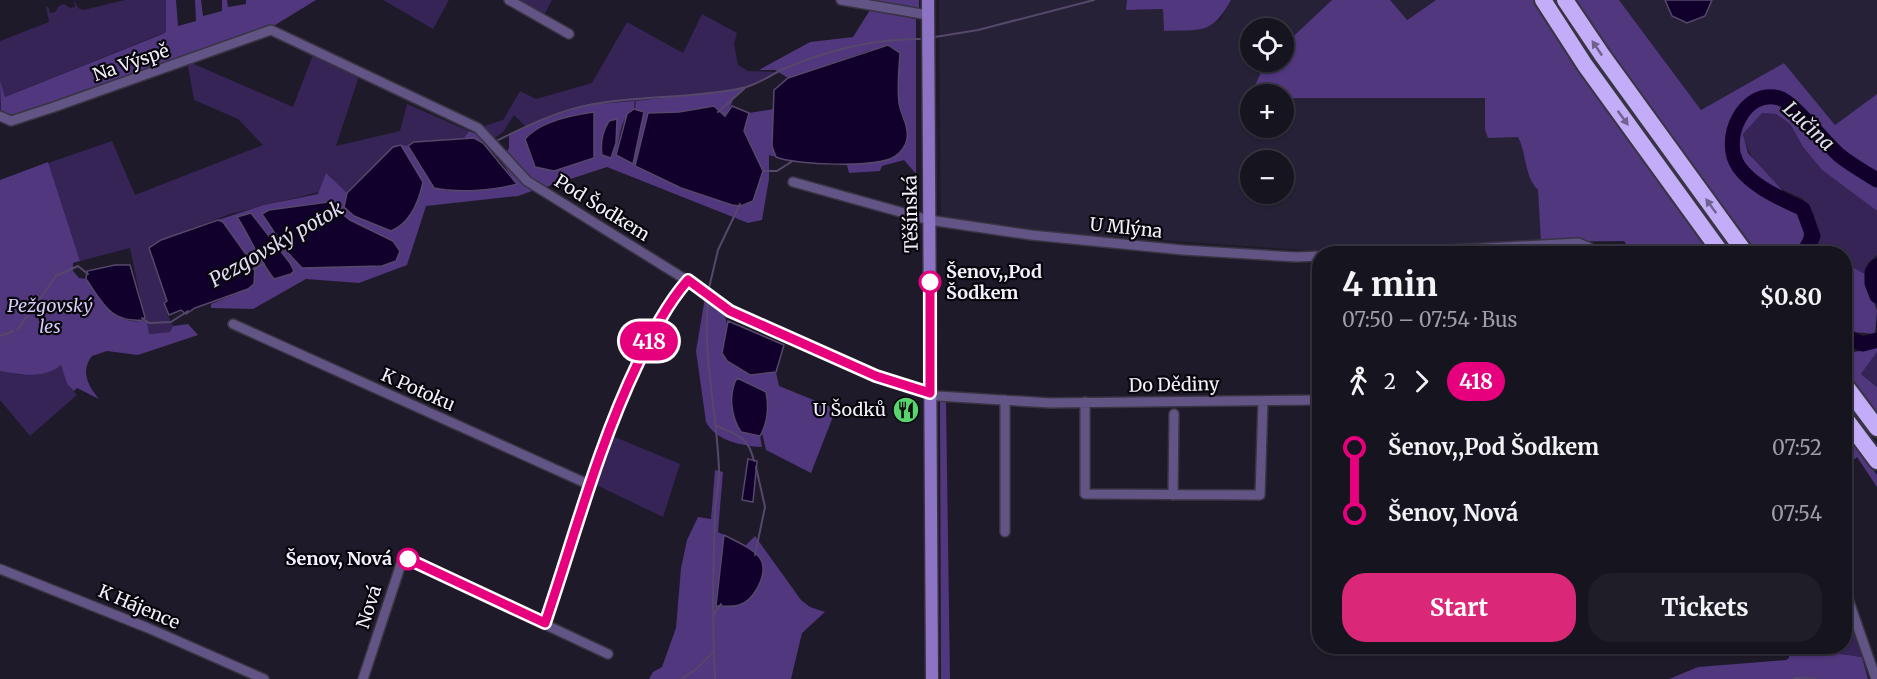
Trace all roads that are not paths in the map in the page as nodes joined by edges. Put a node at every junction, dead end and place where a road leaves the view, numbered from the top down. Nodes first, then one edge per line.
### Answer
1 (509, 0) edge
2 (841, 0) edge
3 (928, 0) edge
4 (1543, 0) edge
5 (1565, 0) edge
6 (928, 15) junction
7 (271, 30) joint
8 (569, 34) dead end
9 (0, 116) edge
10 (793, 182) dead end
11 (929, 220) junction
12 (1523, 246) edge
13 (1585, 246) edge
14 (1716, 246) edge
15 (1740, 246) edge
16 (1312, 256) edge
17 (688, 280) junction
18 (232, 324) dead end
19 (930, 393) junction
20 (1852, 394) edge
21 (1005, 400) junction
22 (1312, 400) edge
23 (1263, 401) junction
24 (1085, 402) junction
25 (1174, 414) dead end
26 (1852, 427) edge
27 (1877, 428) edge
28 (1877, 461) edge
29 (590, 485) junction
30 (1173, 495) junction
31 (1005, 532) dead end
32 (0, 569) edge
33 (1852, 610) edge
34 (545, 623) junction
35 (608, 654) dead end
36 (264, 679) edge
37 (363, 679) edge
38 (932, 679) edge
39 (1876, 679) edge

1 - 8 street
2 - 6 street
3 - 6 main road, Těšínská
4 -> 14 highway
15 -> 5 highway
6 - 11 main road, Těšínská
7 - 9 street, Na Výspě
7 - 17 street, Pod Šodkem
10 - 11 street, U Mlýna
11 - 16 street, U Mlýna
11 - 19 main road, Těšínská
12 - 13 street
17 - 19 street, Pod Šodkem
17 - 29 street
18 - 29 street, K Potoku
19 - 21 street, Do Dědiny
19 - 38 main road, Těšínská
20 - 27 highway
21 - 24 street, Do Dědiny
21 - 31 street
22 - 23 street, Do Dědiny
23 - 24 street, Do Dědiny
23 - 30 street
24 - 30 street
25 - 30 street, Do Dědiny
26 - 28 highway
29 - 34 street
32 - 36 street, K Hájence
33 - 39 street
34 - 35 street, Nová
34 - 37 street, Nová

